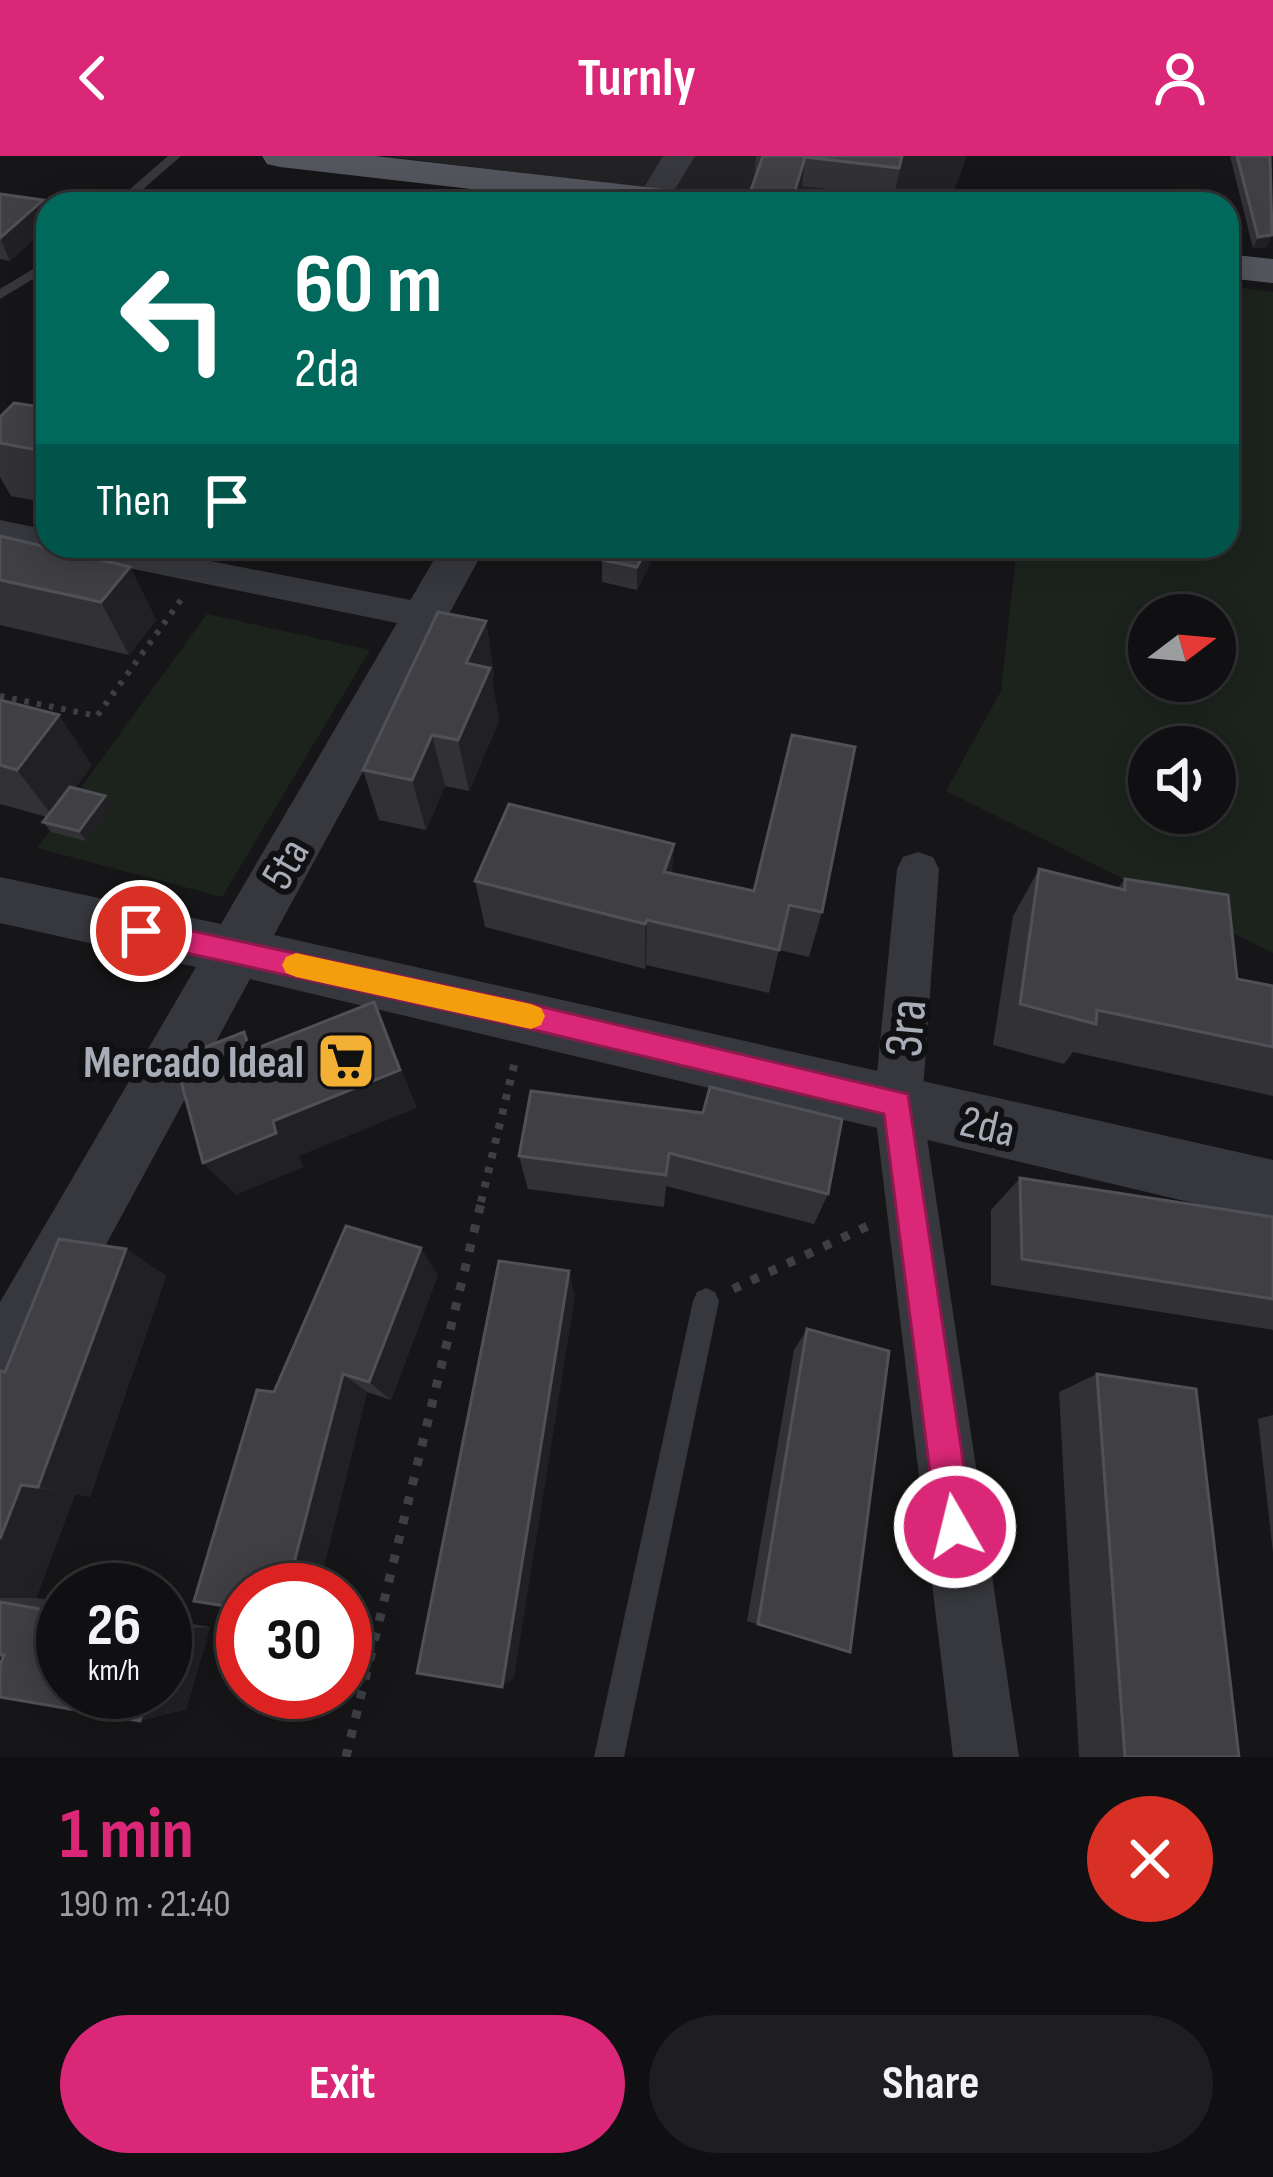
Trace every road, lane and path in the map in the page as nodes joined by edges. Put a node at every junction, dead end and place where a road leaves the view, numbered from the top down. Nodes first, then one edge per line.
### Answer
1 (175, 156) edge
2 (280, 156) edge
3 (679, 156) edge
4 (133, 192) edge
5 (578, 192) edge
6 (657, 192) edge
7 (1239, 267) edge
8 (1273, 271) edge
9 (36, 272) edge
10 (0, 295) edge
11 (0, 531) edge
12 (36, 538) edge
13 (135, 558) edge
14 (457, 558) edge
15 (201, 571) junction
16 (426, 616) junction
17 (0, 696) edge
18 (287, 858) junction
19 (918, 869) dead end
20 (0, 900) edge
21 (234, 952) junction
22 (354, 978) junction
23 (526, 1015) junction
24 (898, 1104) junction
25 (1273, 1191) edge
26 (911, 1205) junction
27 (706, 1301) joint
28 (0, 1370) edge
29 (346, 1757) edge
30 (609, 1757) edge
31 (986, 1757) edge

1 - 4 lane
2 - 5 main road
3 - 6 street
7 - 8 main road
9 - 10 lane
11 - 12 street
13 - 15 street
14 - 16 street, 5ta
15 - 16 street
15 - 17 path
16 - 18 street, 5ta
18 - 21 street, 5ta
18 - 22 street
19 - 24 street, 3ra
20 - 21 street, 2da
21 - 22 street, 2da
21 - 28 street, 5ta
22 - 23 street, 2da
23 - 24 street, 2da
23 - 29 path
24 - 25 street, 2da
24 - 26 street, 3ra
26 - 27 path
26 - 31 street, 3ra
27 - 30 lane

